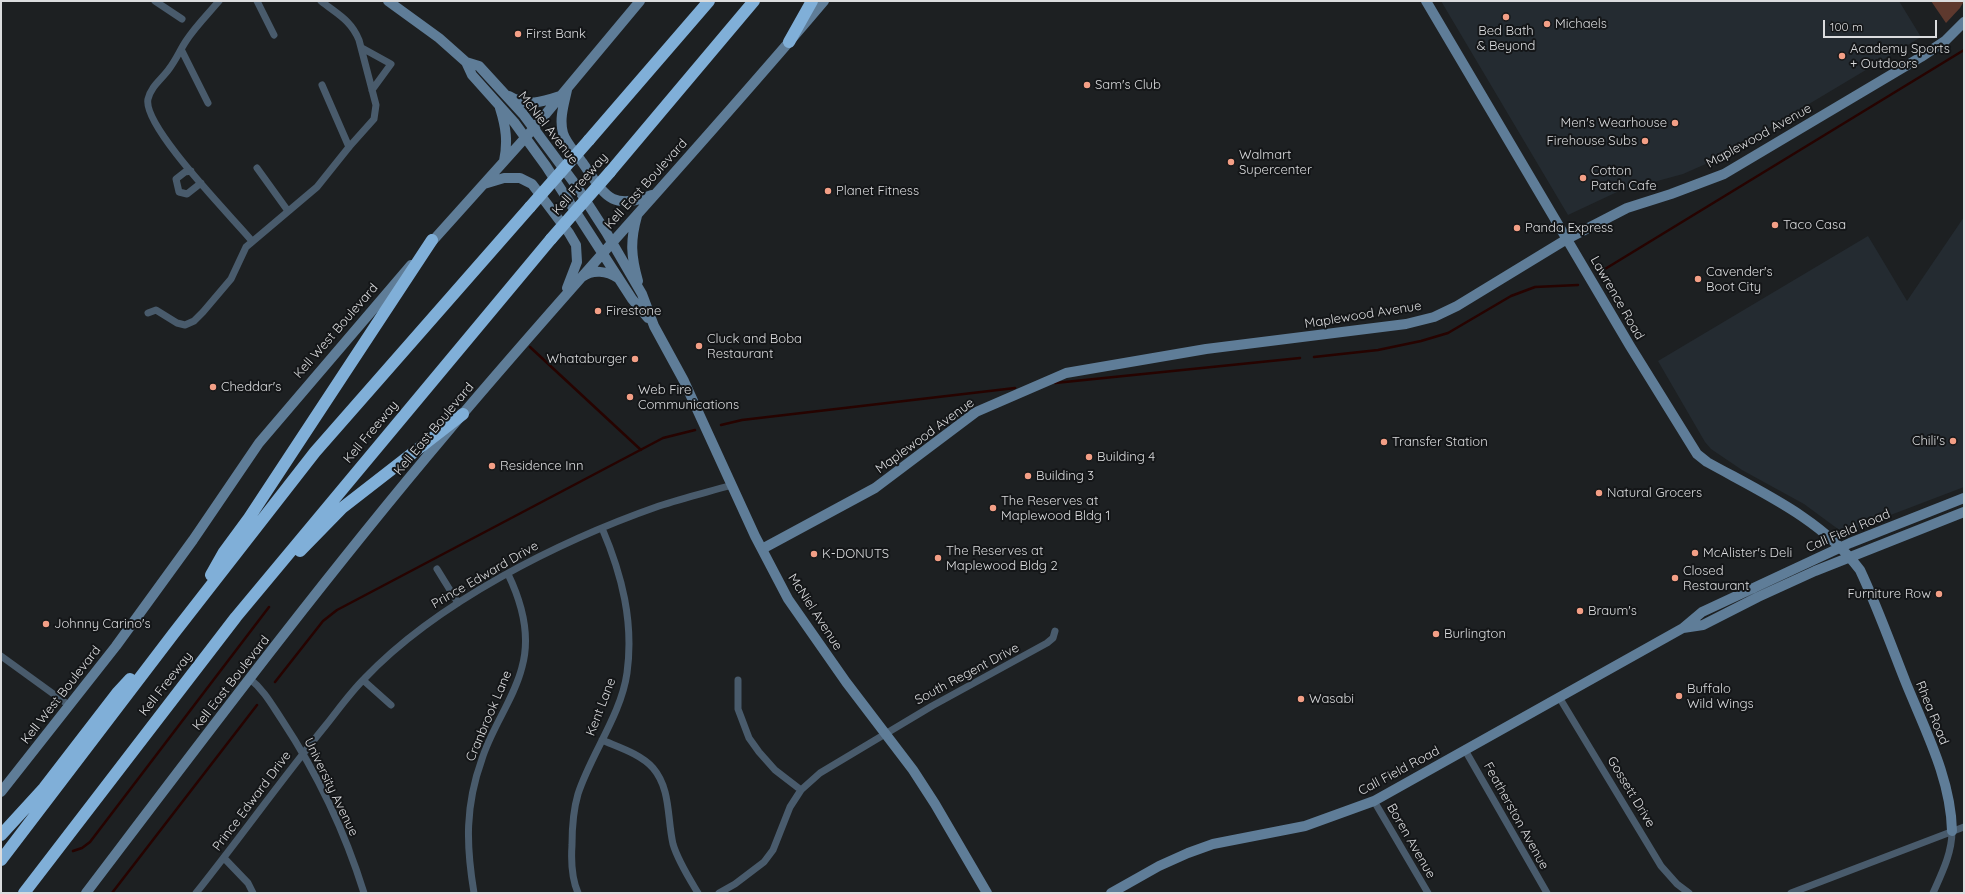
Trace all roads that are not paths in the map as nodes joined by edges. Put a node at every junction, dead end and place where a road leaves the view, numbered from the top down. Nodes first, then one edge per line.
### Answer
1 (155, 1) edge
2 (219, 1) edge
3 (257, 1) edge
4 (388, 1) edge
5 (640, 1) edge
6 (709, 1) edge
7 (754, 1) edge
8 (812, 1) edge
9 (824, 1) edge
10 (1426, 1) edge
11 (326, 2) edge
12 (182, 19) dead end
13 (1964, 22) edge
14 (274, 35) dead end
15 (790, 42) junction
16 (362, 48) junction
17 (182, 52) junction
18 (466, 62) junction
19 (322, 85) dead end
20 (372, 90) junction
21 (565, 91) junction
22 (504, 93) junction
23 (208, 103) dead end
24 (500, 106) junction
25 (534, 128) junction
26 (525, 138) junction
27 (349, 147) junction
28 (503, 163) junction
29 (257, 168) dead end
30 (191, 170) junction
31 (201, 183) junction
32 (484, 184) junction
33 (655, 194) junction
34 (288, 211) junction
35 (637, 213) junction
36 (1567, 239) junction
37 (432, 240) junction
38 (252, 241) junction
39 (612, 242) junction
40 (602, 253) junction
41 (618, 278) junction
42 (577, 281) junction
43 (642, 294) junction
44 (565, 296) junction
45 (148, 313) dead end
46 (654, 326) junction
47 (463, 414) junction
48 (732, 485) junction
49 (1964, 498) edge
50 (1934, 510) junction
51 (1964, 512) edge
52 (1936, 523) junction
53 (602, 528) junction
54 (762, 549) junction
55 (1846, 552) junction
56 (437, 569) dead end
57 (508, 574) junction
58 (458, 602) junction
59 (189, 613) junction
60 (236, 617) junction
61 (1055, 631) dead end
62 (174, 633) junction
63 (1, 656) edge
64 (250, 679) junction
65 (363, 680) junction
66 (738, 680) dead end
67 (1559, 697) junction
68 (391, 705) dead end
69 (70, 706) junction
70 (886, 733) junction
71 (602, 740) junction
72 (1465, 750) junction
73 (304, 752) junction
74 (801, 790) junction
75 (1, 792) edge
76 (1374, 801) junction
77 (1964, 827) edge
78 (1952, 831) junction
79 (1, 836) edge
80 (224, 858) junction
81 (1, 860) edge
82 (1114, 892) edge
83 (24, 893) edge
84 (86, 893) edge
85 (196, 893) edge
86 (253, 893) edge
87 (364, 893) edge
88 (474, 893) edge
89 (578, 893) edge
90 (698, 893) edge
91 (719, 893) edge
92 (986, 893) edge
93 (1428, 893) edge
94 (1547, 893) edge
95 (1689, 893) edge
96 (1791, 893) edge
97 (1932, 893) edge

1 - 12 street
2 - 17 street
3 - 14 street
4 - 18 main road, McNiel Avenue
5 - 21 main road, Kell West Boulevard
6 - 59 highway, Kell Freeway, bridge
7 - 60 highway, Kell Freeway, bridge
8 - 15 highway
9 - 15 main road, Kell East Boulevard
10 - 36 main road, Lawrence Road
11 - 16 street
13 - 36 main road, Maplewood Avenue
15 - 33 main road, Kell East Boulevard
16 - 20 street
16 - 20 street
17 - 23 street
17 - 30 street
18 - 22 main road, McNiel Avenue
18 - 24 main road, McNiel Avenue
19 - 27 street
20 - 27 street
21 - 22 main road
21 - 25 main road, Kell West Boulevard
21 - 33 main road
22 - 25 main road, McNiel Avenue
24 - 26 main road, McNiel Avenue
24 - 28 main road
25 - 26 main road, Kell West Boulevard
25 - 39 main road, McNiel Avenue
26 - 28 main road, Kell West Boulevard
26 - 40 main road, McNiel Avenue
27 - 34 street
28 - 32 main road, Kell West Boulevard
29 - 34 street
30 - 31 street
30 - 31 street
31 - 38 street
32 - 37 main road, Kell West Boulevard
32 - 44 main road
33 - 35 main road, Kell East Boulevard
34 - 38 street
35 - 39 main road, Kell East Boulevard
35 - 43 main road
36 - 54 main road, Maplewood Avenue
36 - 55 main road, Lawrence Road
37 - 59 highway
37 - 69 main road, Kell West Boulevard
38 - 45 street
39 - 40 main road, Kell East Boulevard
39 - 43 main road, McNiel Avenue
40 - 41 main road, McNiel Avenue
40 - 42 main road, Kell East Boulevard
41 - 42 main road
41 - 46 main road, McNiel Avenue
42 - 44 main road, Kell East Boulevard
43 - 46 main road, McNiel Avenue
44 - 47 main road, Kell East Boulevard
46 - 48 main road, McNiel Avenue
47 - 60 highway
47 - 64 main road, Kell East Boulevard
48 - 53 street, Prince Edward Drive
48 - 54 main road, McNiel Avenue
49 - 50 main road, Call Field Road
50 - 52 main road
50 - 55 main road, Call Field Road
51 - 52 main road, Call Field Road
52 - 55 main road, Call Field Road
53 - 57 street, Prince Edward Drive
53 - 71 street, Kent Lane
54 - 70 main road, McNiel Avenue
55 - 67 main road, Call Field Road
55 - 78 main road, Rhea Road
56 - 58 street
57 - 58 street, Prince Edward Drive
57 - 88 street, Cranbrook Lane
58 - 65 street, Prince Edward Drive
59 - 62 highway, Kell Freeway
60 - 83 highway, Kell Freeway
61 - 70 street, South Regent Drive
62 - 79 highway
62 - 81 highway, Kell Freeway
63 - 69 street
64 - 73 street, University Avenue
64 - 84 main road, Kell East Boulevard
65 - 68 street
65 - 73 street, Prince Edward Drive
66 - 74 street
67 - 72 main road, Call Field Road
67 - 95 street, Gossett Drive
69 - 75 main road, Kell West Boulevard
70 - 74 street, South Regent Drive
70 - 92 main road, McNiel Avenue
71 - 89 street, Kent Lane
71 - 90 street
72 - 76 main road, Call Field Road
72 - 94 street, Featherston Avenue
73 - 80 street, Prince Edward Drive
73 - 87 street, University Avenue
74 - 91 street, South Regent Drive
76 - 82 main road, Call Field Road
76 - 93 street, Boren Avenue
77 - 78 street
78 - 96 street
78 - 97 street, Rhea Road
80 - 85 street, Prince Edward Drive
80 - 86 street

